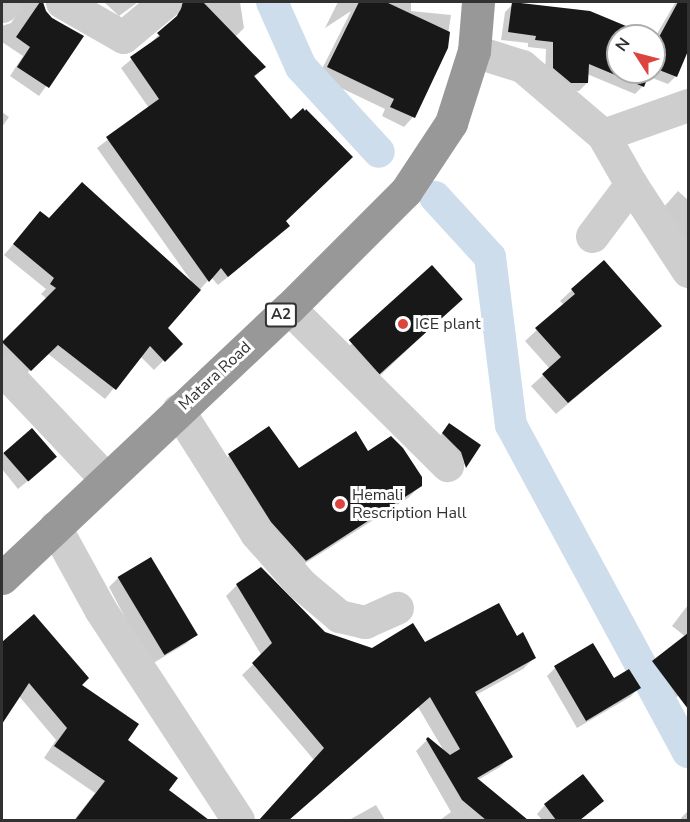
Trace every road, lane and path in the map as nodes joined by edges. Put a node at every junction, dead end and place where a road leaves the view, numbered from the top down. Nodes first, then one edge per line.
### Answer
1 (6, 2) edge
2 (62, 2) edge
3 (165, 2) edge
4 (478, 2) edge
5 (2, 6) edge
6 (474, 51) junction
7 (688, 105) edge
8 (603, 135) junction
9 (631, 184) junction
10 (592, 236) dead end
11 (688, 271) edge
12 (289, 308) junction
13 (2, 369) edge
14 (178, 410) junction
15 (447, 465) dead end
16 (106, 479) junction
17 (55, 527) junction
18 (2, 578) edge
19 (397, 608) dead end
20 (233, 819) edge

1 - 5 street
2 - 3 street
4 - 6 highway, Matara Road / A2
6 - 8 street
6 - 12 highway, Matara Road / A2
7 - 8 street
8 - 9 street
9 - 10 street
9 - 11 street
12 - 14 highway, Matara Road / A2
12 - 15 street
13 - 16 street
14 - 16 highway, Matara Road / A2
14 - 19 street
16 - 17 highway, Matara Road / A2
17 - 18 highway, Matara Road / A2
17 - 20 street

